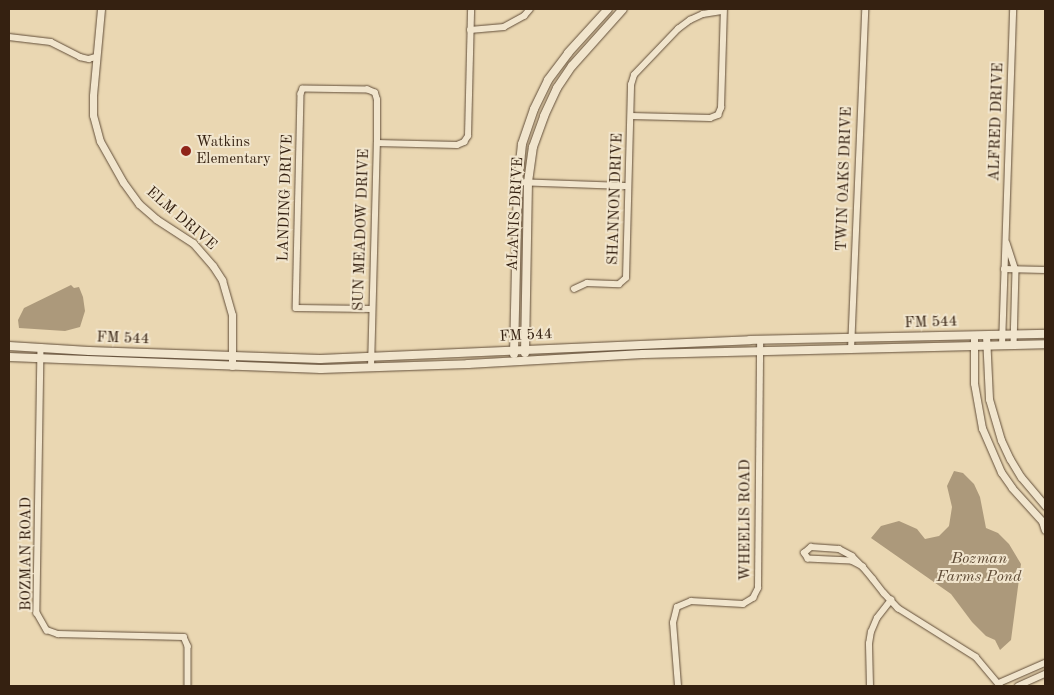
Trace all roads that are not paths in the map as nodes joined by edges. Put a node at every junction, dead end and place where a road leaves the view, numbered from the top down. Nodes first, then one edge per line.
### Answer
1 (101, 9) edge
2 (470, 9) edge
3 (530, 9) edge
4 (608, 9) edge
5 (623, 9) edge
6 (865, 9) edge
7 (1013, 9) edge
8 (724, 10) edge
9 (470, 30) junction
10 (9, 37) edge
11 (96, 57) junction
12 (303, 88) joint
13 (630, 116) junction
14 (377, 144) junction
15 (518, 182) junction
16 (528, 182) junction
17 (628, 186) junction
18 (1005, 236) junction
19 (1004, 269) junction
20 (1016, 270) junction
21 (1045, 270) edge
22 (574, 289) dead end
23 (372, 309) junction
24 (1002, 334) junction
25 (1014, 334) junction
26 (1045, 334) edge
27 (974, 335) junction
28 (986, 335) junction
29 (851, 338) junction
30 (760, 340) junction
31 (1045, 344) edge
32 (1014, 345) junction
33 (9, 346) edge
34 (974, 346) junction
35 (986, 346) junction
36 (1002, 346) junction
37 (41, 348) junction
38 (514, 349) junction
39 (525, 349) junction
40 (760, 350) junction
41 (851, 350) junction
42 (9, 357) edge
43 (233, 357) junction
44 (41, 358) junction
45 (371, 358) junction
46 (513, 360) junction
47 (525, 360) junction
48 (232, 366) junction
49 (371, 368) junction
50 (1004, 445) junction
51 (991, 450) junction
52 (1045, 506) edge
53 (1043, 520) edge
54 (1045, 530) edge
55 (863, 567) junction
56 (891, 600) junction
57 (1045, 663) edge
58 (1045, 674) edge
59 (999, 685) edge
60 (188, 686) edge
61 (678, 686) edge
62 (870, 686) edge
63 (1018, 686) edge

1 - 11 street, ELM DRIVE
2 - 9 street
3 - 9 street
4 - 15 main road, ALANIS DRIVE
5 - 16 main road, ALANIS DRIVE
6 - 29 street, TWIN OAKS DRIVE
7 - 18 street, ALFRED DRIVE
8 - 13 street, SHANNON DRIVE
8 - 13 street
9 - 14 street
10 - 11 street
11 - 43 street, ELM DRIVE
12 - 14 street, SUN MEADOW DRIVE
12 - 23 street, LANDING DRIVE
13 - 17 street, SHANNON DRIVE
14 - 23 street, SUN MEADOW DRIVE
15 - 16 street
15 - 38 main road, ALANIS DRIVE
16 - 17 street
16 - 39 main road, ALANIS DRIVE
17 - 22 street, SHANNON DRIVE
18 - 19 street, ALFRED DRIVE
18 - 20 street, ALFRED DRIVE
19 - 20 street
19 - 24 street, ALFRED DRIVE
20 - 21 street
20 - 25 street, ALFRED DRIVE
23 - 45 street, SUN MEADOW DRIVE
24 - 25 main road, FM 544
24 - 28 main road, FM 544
24 - 36 street, ALFRED DRIVE
25 - 26 main road, FM 544
25 - 32 street, ALFRED DRIVE
27 - 28 main road, FM 544
27 - 29 main road, FM 544
27 - 34 street
28 - 35 street
29 - 30 main road, FM 544
29 - 41 street, TWIN OAKS DRIVE
30 - 39 main road, FM 544
30 - 40 street, WHEELIS ROAD
31 - 32 main road, FM 544
32 - 36 main road, FM 544
33 - 37 main road, FM 544
34 - 35 main road, FM 544
34 - 41 main road, FM 544
34 - 51 street
35 - 36 main road, FM 544
35 - 50 street
37 - 43 main road, FM 544
37 - 44 street, BOZMAN ROAD
38 - 39 main road, FM 544
38 - 45 main road, FM 544
38 - 46 main road, ALANIS DRIVE
39 - 47 main road, ALANIS DRIVE
40 - 41 main road, FM 544
40 - 47 main road, FM 544
40 - 61 street, WHEELIS ROAD
42 - 44 main road, FM 544
43 - 45 main road, FM 544
43 - 48 street, ELM DRIVE
44 - 48 main road, FM 544
44 - 60 street, BOZMAN ROAD
45 - 49 street, SUN MEADOW DRIVE
46 - 47 main road, FM 544
46 - 49 main road, FM 544
48 - 49 main road, FM 544
50 - 51 street
50 - 52 street
51 - 53 street
53 - 54 street
55 - 55 street
55 - 56 street
56 - 59 street
56 - 62 street
57 - 59 street
58 - 63 street

